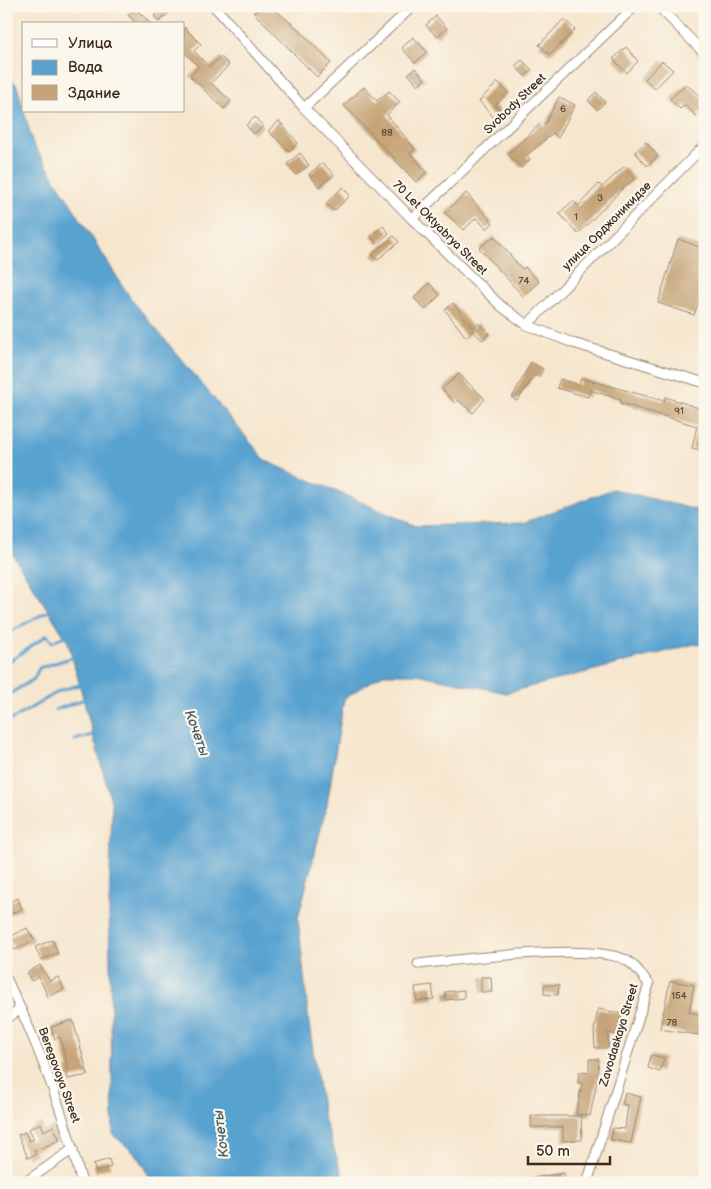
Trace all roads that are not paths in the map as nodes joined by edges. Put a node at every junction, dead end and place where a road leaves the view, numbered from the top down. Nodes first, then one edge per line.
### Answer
1 (214, 6) edge
2 (413, 6) edge
3 (635, 6) edge
4 (658, 6) edge
5 (705, 54) edge
6 (304, 108) junction
7 (705, 145) edge
8 (412, 219) junction
9 (526, 325) junction
10 (705, 382) edge
11 (418, 964) dead end
12 (6, 978) edge
13 (22, 1009) junction
14 (6, 1019) edge
15 (73, 1149) junction
16 (24, 1183) edge
17 (82, 1183) edge
18 (586, 1183) edge

1 - 6 street, 70 Let Oktyabrya Street
2 - 6 street
3 - 8 street, Svobody Street
4 - 5 street
6 - 8 street, 70 Let Oktyabrya Street
7 - 9 street, улица Орджоникидзе
8 - 9 street, 70 Let Oktyabrya Street
9 - 10 street, 70 Let Oktyabrya Street
11 - 18 street, Zavodaskaya Street
12 - 13 street, Beregovaya Street
13 - 14 street
13 - 15 street, Beregovaya Street
15 - 16 street
15 - 17 street, Beregovaya Street

